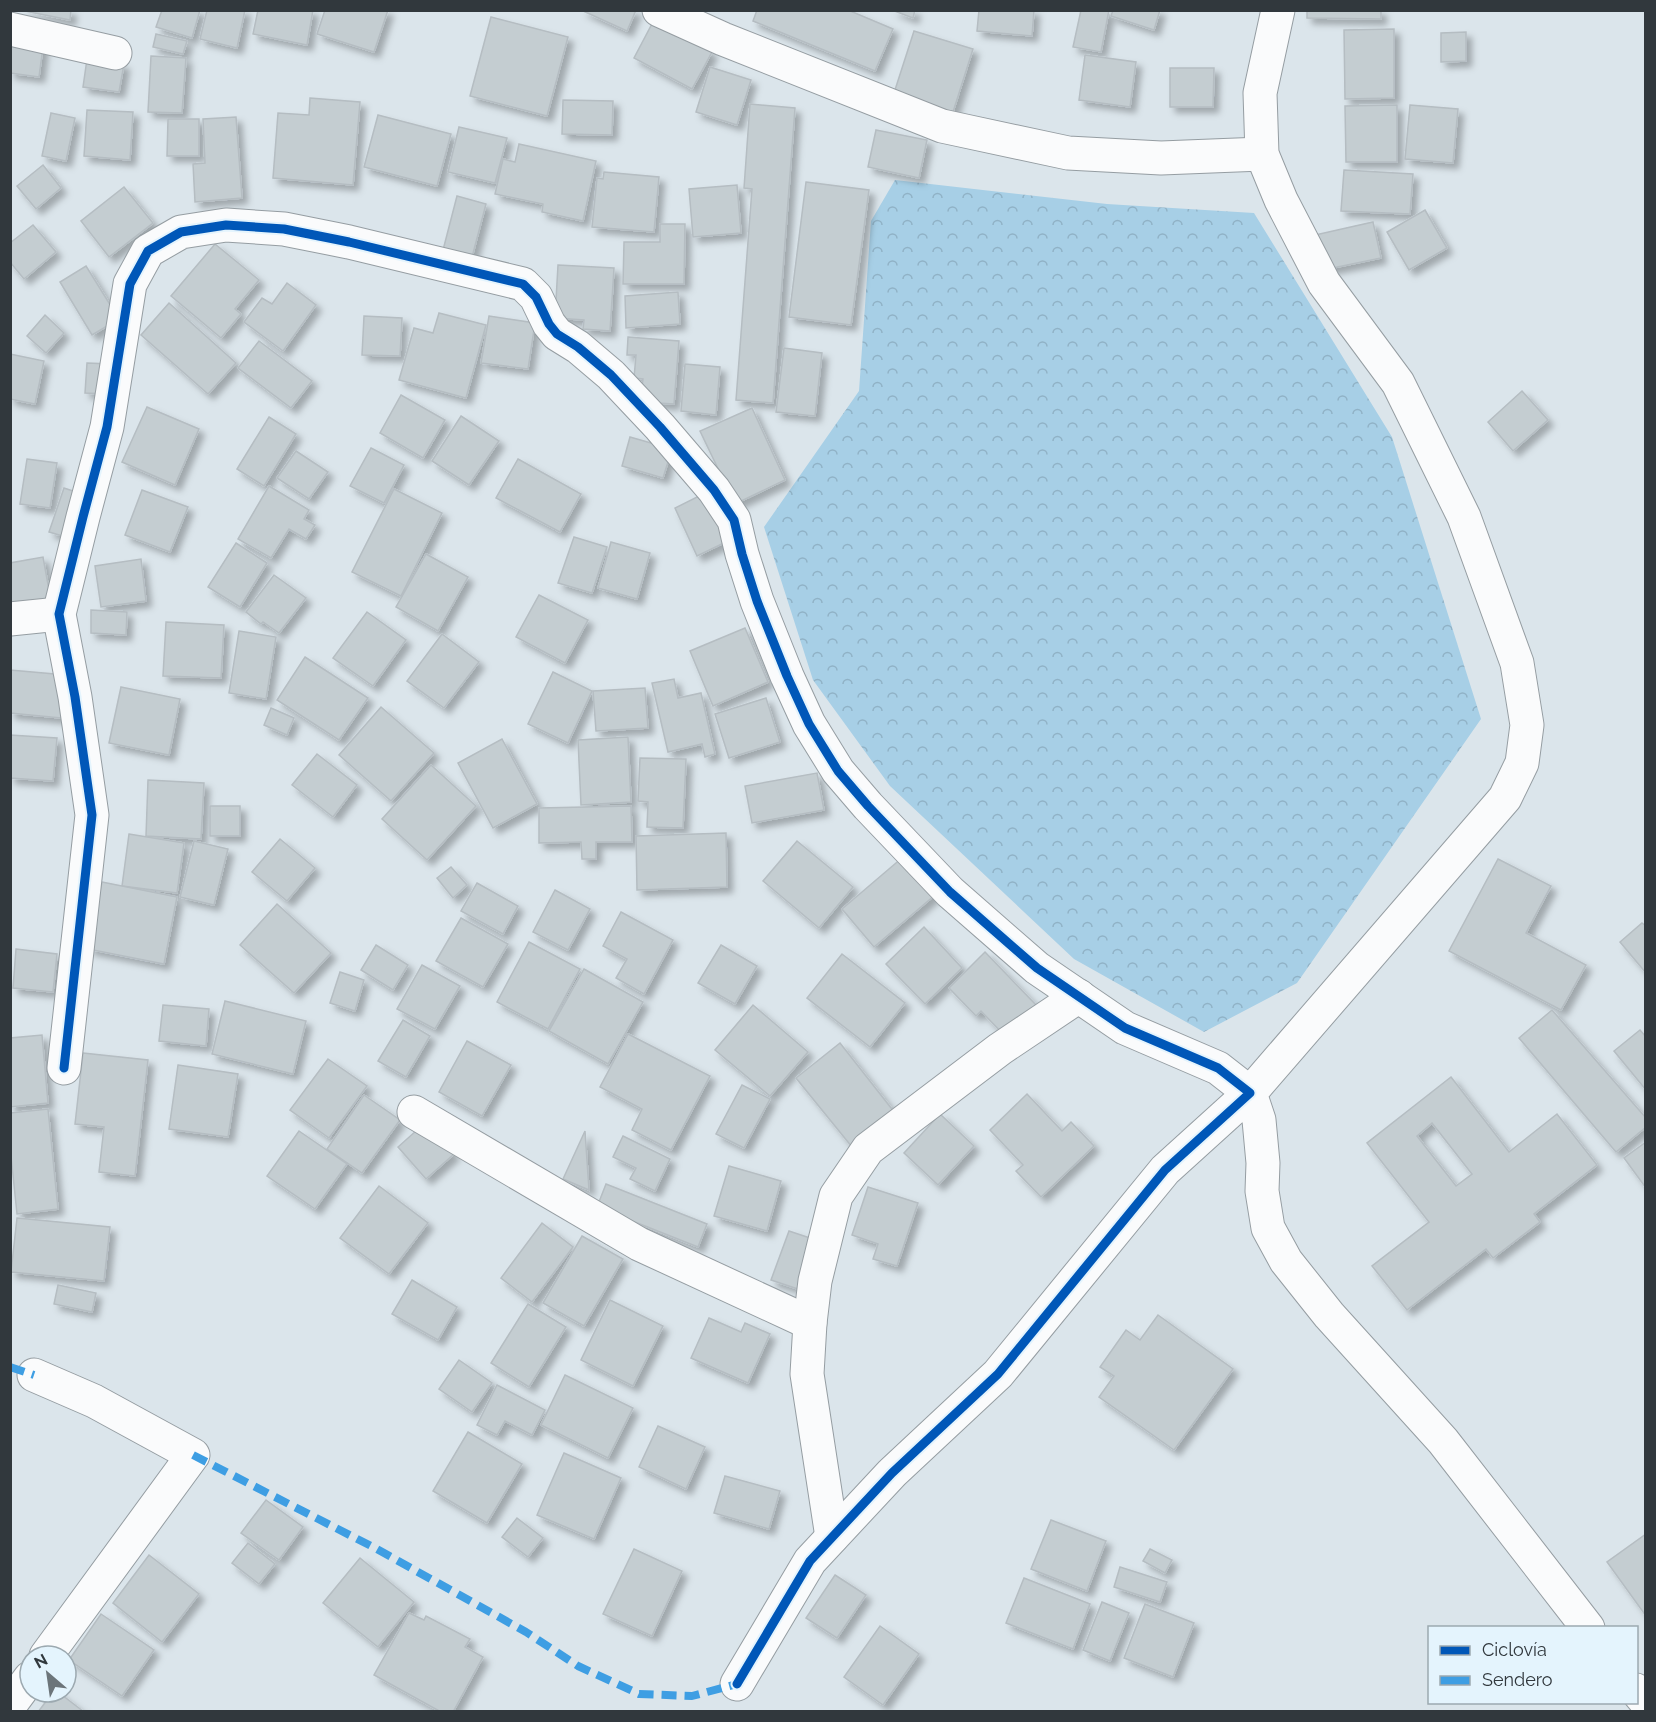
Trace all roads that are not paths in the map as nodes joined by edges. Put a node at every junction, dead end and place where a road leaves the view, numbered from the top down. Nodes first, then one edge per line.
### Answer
1 (659, 10) edge
2 (1278, 10) edge
3 (10, 28) edge
4 (115, 53) dead end
5 (1262, 154) junction
6 (59, 614) junction
7 (10, 619) edge
8 (1079, 996) junction
9 (64, 1068) dead end
10 (1250, 1093) junction
11 (414, 1112) dead end
12 (810, 1323) junction
13 (34, 1375) dead end
14 (832, 1537) junction
15 (1586, 1626) edge
16 (55, 1644) edge
17 (737, 1684) dead end

1 - 5 street
2 - 5 street
3 - 4 street
5 - 10 street
6 - 7 street
6 - 8 street
6 - 9 street
8 - 10 street
8 - 12 street
10 - 14 street
10 - 15 street
11 - 12 street
12 - 14 street
13 - 16 street
14 - 17 street

